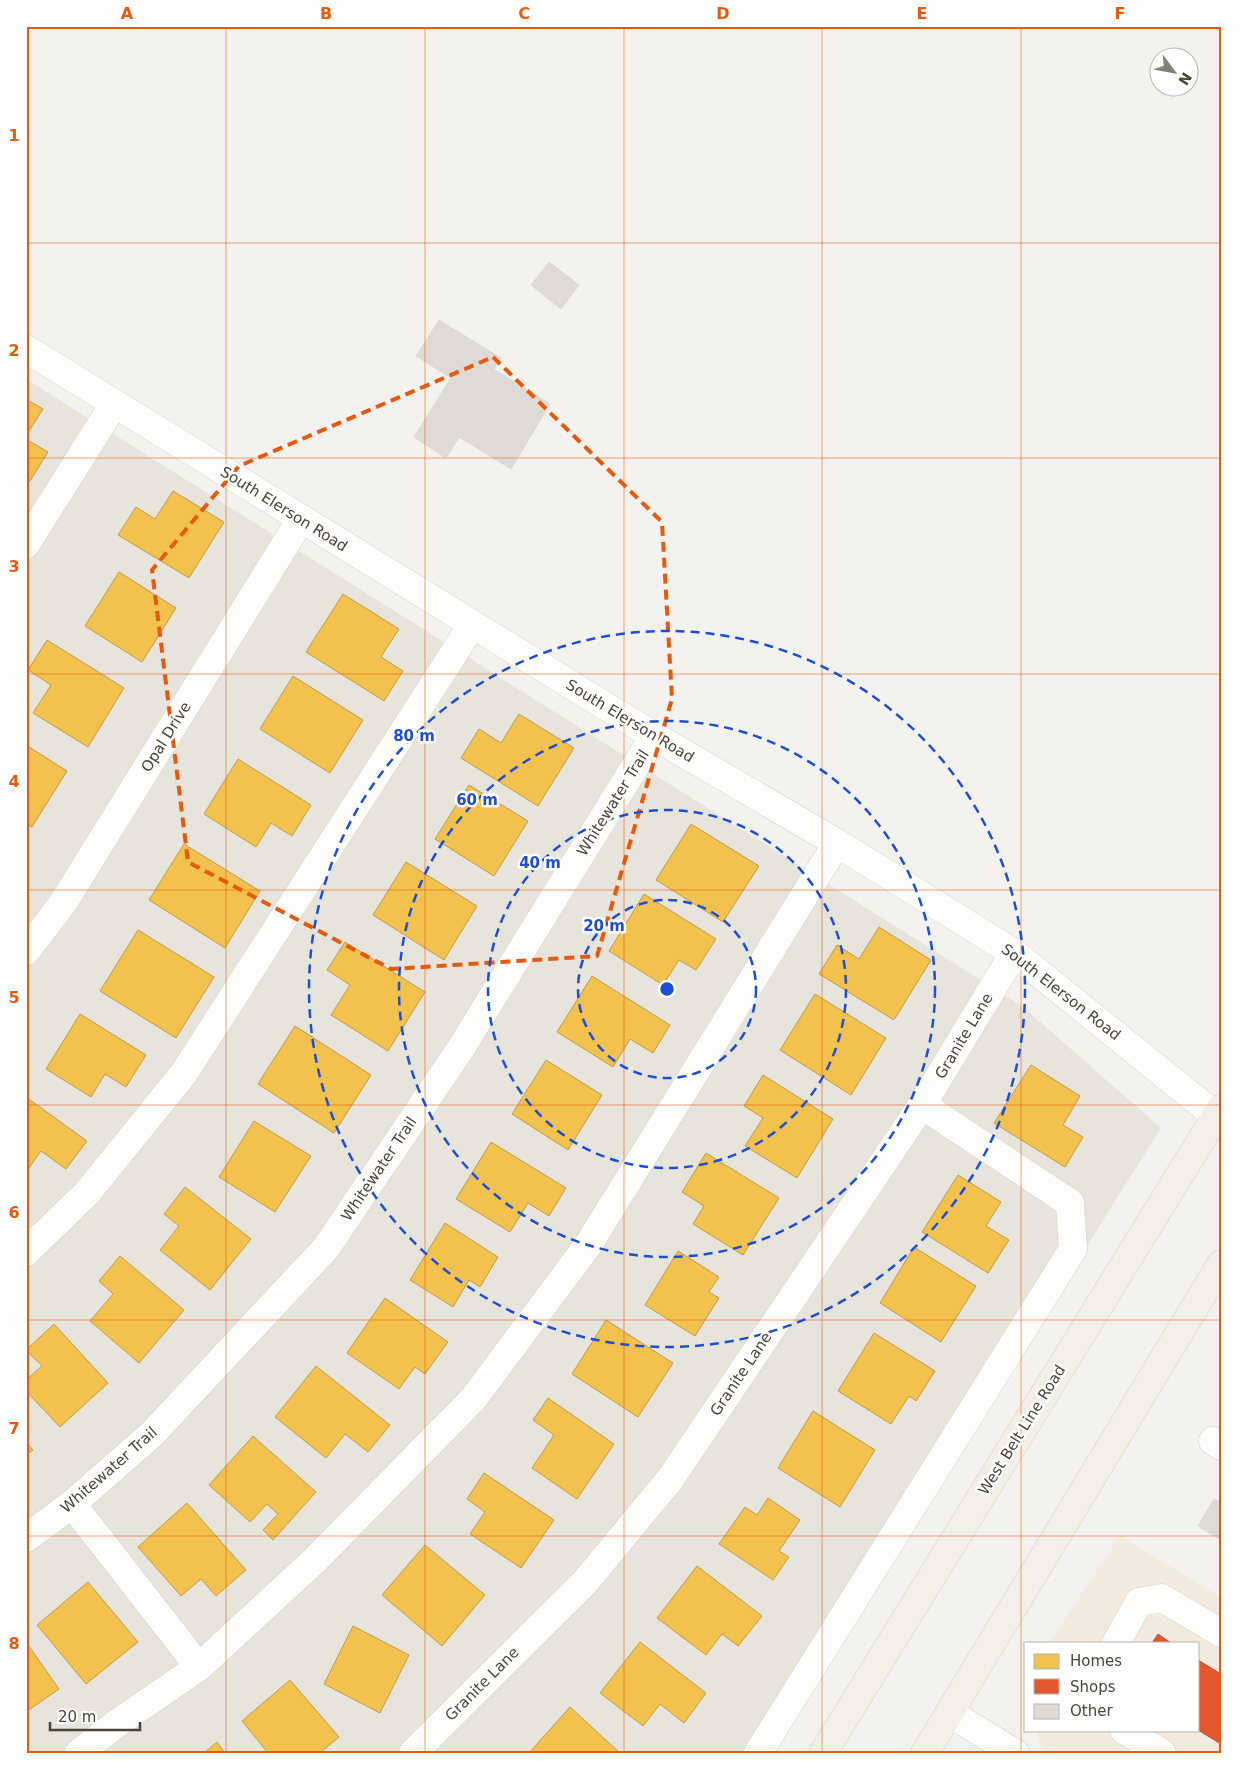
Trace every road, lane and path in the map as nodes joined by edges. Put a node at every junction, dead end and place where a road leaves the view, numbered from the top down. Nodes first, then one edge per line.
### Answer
1 (26, 349) edge
2 (114, 404) junction
3 (301, 519) junction
4 (26, 544) edge
5 (472, 624) junction
6 (654, 736) junction
7 (837, 843) junction
8 (26, 951) edge
9 (1014, 953) junction
10 (922, 1105) junction
11 (1220, 1116) edge
12 (26, 1252) edge
13 (1221, 1264) edge
14 (72, 1504) junction
15 (26, 1538) edge
16 (1221, 1633) edge
17 (1117, 1642) edge
18 (199, 1667) junction
19 (948, 1713) junction
20 (1127, 1732) edge
21 (79, 1753) edge
22 (413, 1753) edge
23 (758, 1753) edge
24 (823, 1753) edge
25 (925, 1753) edge
26 (1014, 1753) edge
27 (1162, 1753) edge

1 - 2 street, South Elerson Road
2 - 3 street, South Elerson Road
2 - 4 street
3 - 5 street, South Elerson Road
3 - 8 street, Opal Drive
5 - 6 street, South Elerson Road
5 - 12 street
6 - 7 street, South Elerson Road
6 - 14 street, Whitewater Trail
7 - 9 street, South Elerson Road
7 - 18 street
9 - 10 street, Granite Lane
9 - 11 street, South Elerson Road
10 - 22 street, Granite Lane
10 - 23 street
11 - 24 main road, West Belt Line Road
13 - 19 main road
14 - 15 street, Whitewater Trail
14 - 18 street
16 - 17 street
18 - 21 street
19 - 25 main road
19 - 26 street
20 - 27 street

